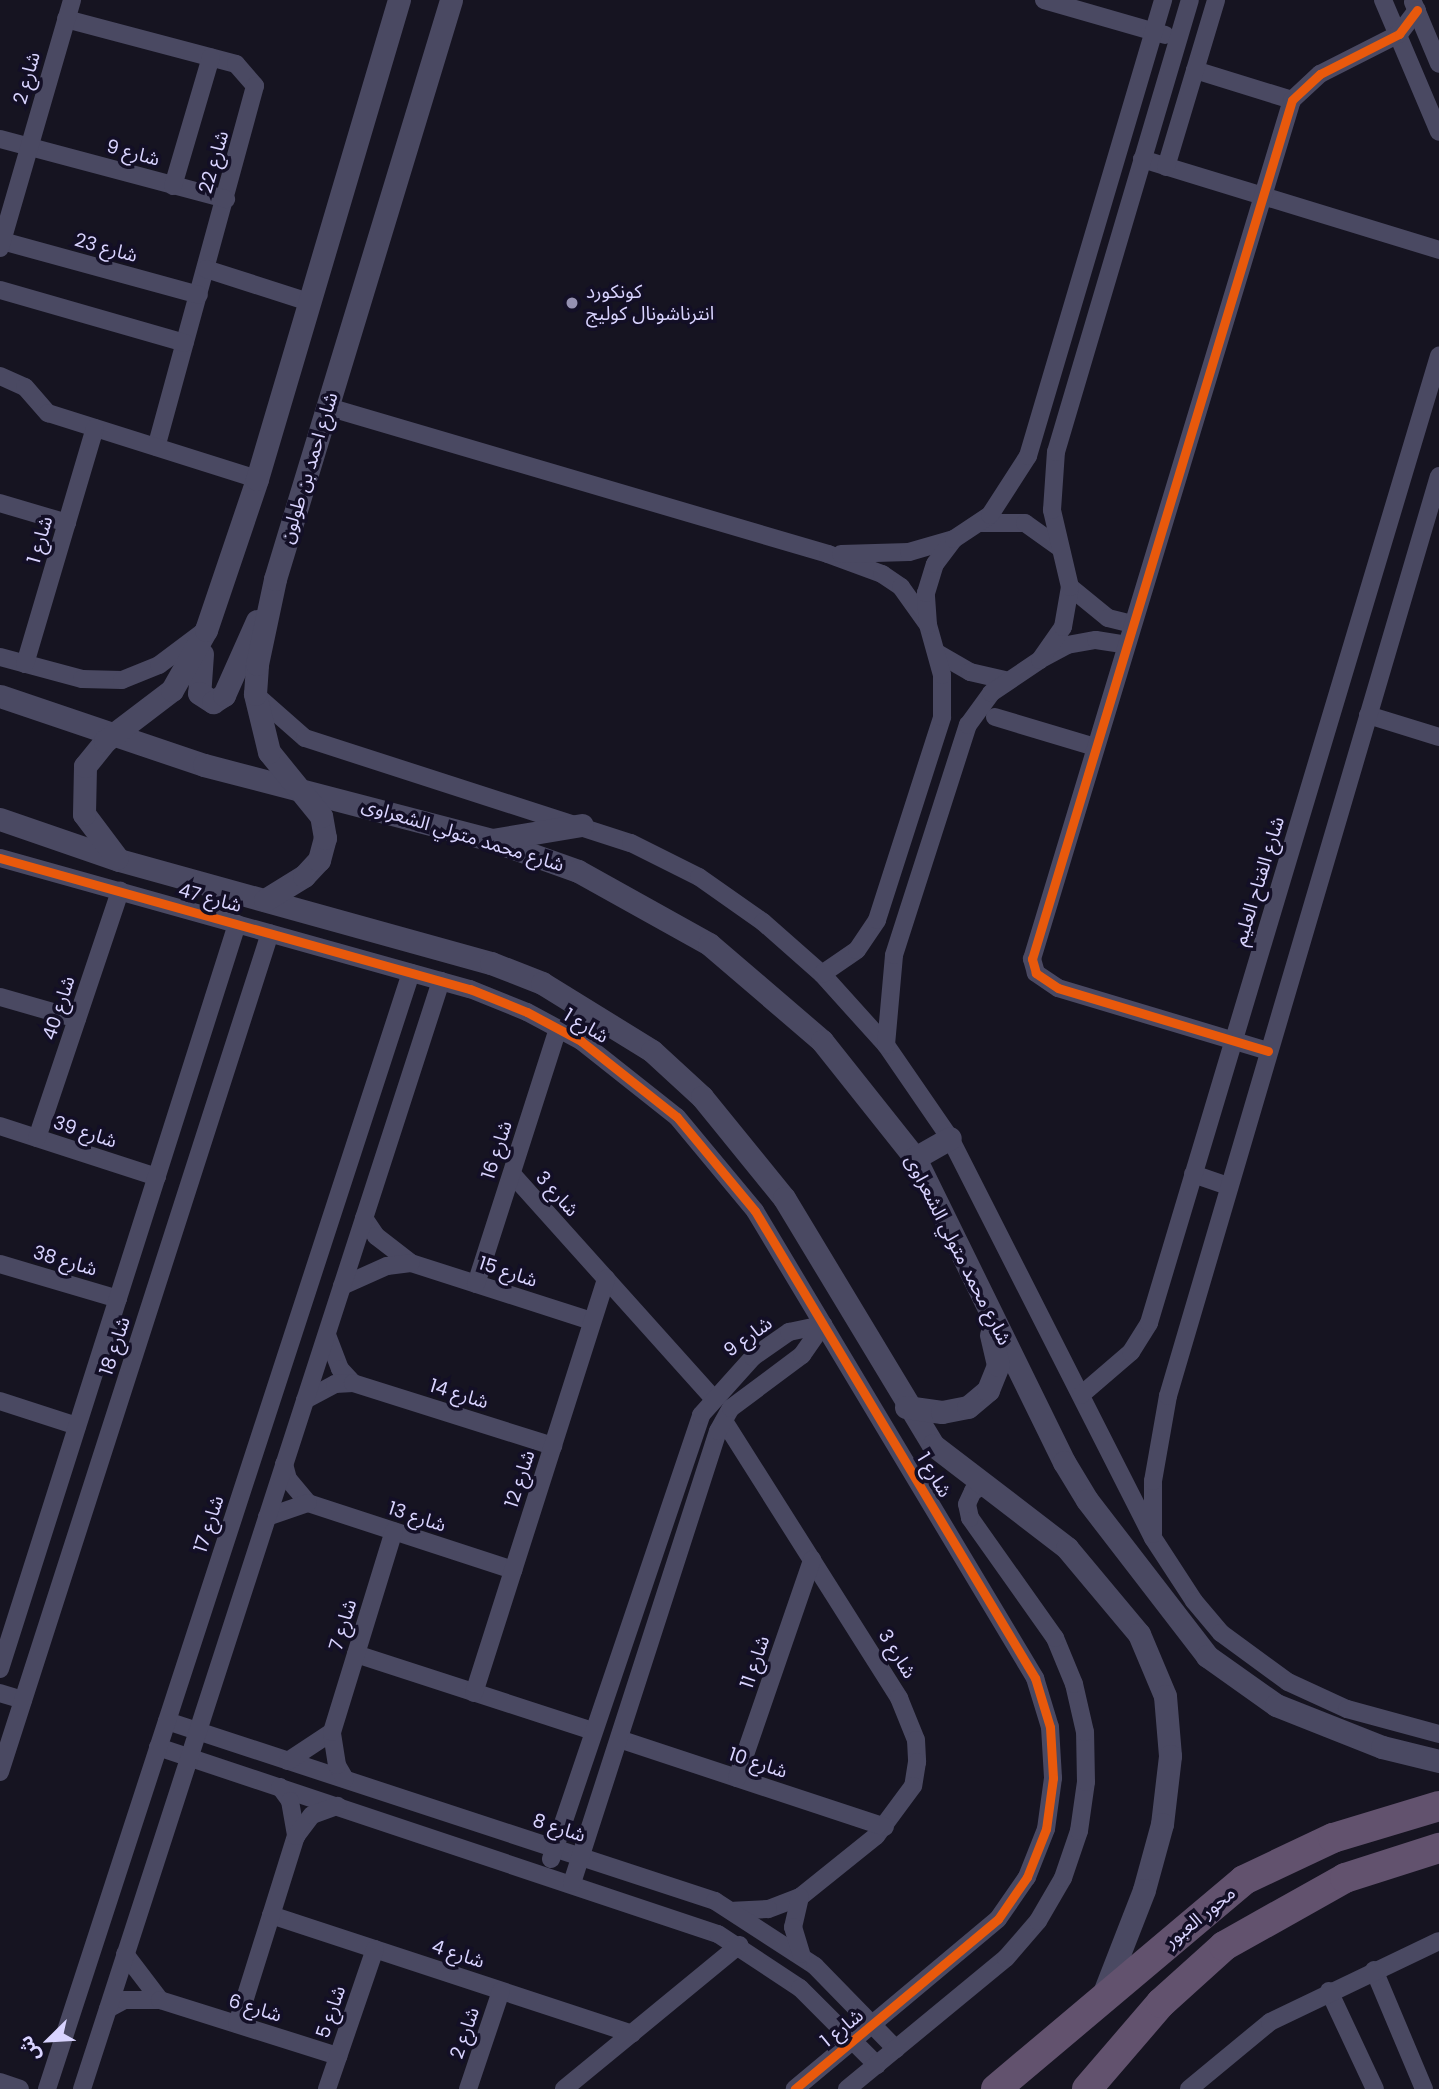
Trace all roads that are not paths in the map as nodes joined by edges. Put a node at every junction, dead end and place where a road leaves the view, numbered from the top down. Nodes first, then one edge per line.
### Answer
1 (72, 0) edge
2 (399, 0) edge
3 (452, 0) edge
4 (1044, 0) edge
5 (1216, 0) edge
6 (1383, 0) edge
7 (1157, 1) edge
8 (1415, 5) edge
9 (1188, 6) edge
10 (66, 19) junction
11 (1154, 32) junction
12 (1399, 34) junction
13 (1178, 39) junction
14 (1202, 46) junction
15 (211, 57) junction
16 (1439, 64) edge
17 (1195, 70) junction
18 (1293, 100) junction
19 (1439, 132) edge
20 (0, 139) edge
21 (29, 147) junction
22 (1142, 159) junction
23 (1166, 167) junction
24 (173, 186) junction
25 (1261, 196) junction
26 (226, 199) junction
27 (1, 245) edge
28 (1439, 250) edge
29 (206, 270) junction
30 (0, 290) edge
31 (199, 295) junction
32 (309, 302) junction
33 (185, 343) junction
34 (1439, 356) edge
35 (0, 376) edge
36 (328, 407) junction
37 (95, 428) junction
38 (156, 447) junction
39 (1439, 476) edge
40 (257, 479) junction
41 (0, 503) edge
42 (67, 523) junction
43 (981, 523) junction
44 (954, 539) junction
45 (1060, 548) junction
46 (828, 554) junction
47 (275, 579) junction
48 (1070, 587) junction
49 (1132, 624) junction
50 (928, 625) junction
51 (206, 630) junction
52 (1126, 645) junction
53 (939, 654) junction
54 (0, 657) edge
55 (1040, 660) junction
56 (25, 664) junction
57 (1006, 680) junction
58 (255, 694) junction
59 (0, 696) edge
60 (1368, 715) junction
61 (995, 717) dead end
62 (120, 733) junction
63 (1439, 737) edge
64 (1095, 747) junction
65 (293, 785) junction
66 (0, 819) edge
67 (582, 825) junction
68 (491, 840) junction
69 (0, 858) edge
70 (119, 860) junction
71 (120, 891) junction
72 (265, 900) junction
73 (237, 924) junction
74 (270, 933) junction
75 (411, 972) junction
76 (822, 974) junction
77 (441, 981) junction
78 (0, 997) edge
79 (77, 1019) junction
80 (558, 1029) junction
81 (1233, 1040) junction
82 (886, 1045) junction
83 (1268, 1051) junction
84 (0, 1126) edge
85 (37, 1138) junction
86 (950, 1138) junction
87 (915, 1158) junction
88 (512, 1174) junction
89 (1193, 1174) junction
90 (157, 1177) junction
91 (1228, 1186) junction
92 (364, 1217) junction
93 (411, 1263) junction
94 (0, 1264) edge
95 (606, 1279) junction
96 (476, 1284) junction
97 (342, 1286) junction
98 (118, 1299) junction
99 (984, 1299) junction
100 (592, 1321) junction
101 (823, 1325) junction
102 (327, 1334) junction
103 (353, 1383) junction
104 (1081, 1395) junction
105 (713, 1398) junction
106 (305, 1400) junction
107 (0, 1401) edge
108 (906, 1407) junction
109 (724, 1421) junction
110 (77, 1426) junction
111 (552, 1446) junction
112 (284, 1464) junction
113 (992, 1488) junction
114 (308, 1503) junction
115 (267, 1517) junction
116 (394, 1531) junction
117 (1153, 1538) junction
118 (812, 1560) junction
119 (513, 1570) junction
120 (356, 1654) junction
121 (0, 1667) edge
122 (31, 1675) junction
123 (0, 1693) edge
124 (474, 1693) junction
125 (23, 1700) junction
126 (167, 1721) junction
127 (593, 1731) junction
128 (198, 1732) junction
129 (332, 1732) junction
130 (1439, 1734) edge
131 (619, 1739) junction
132 (158, 1747) junction
133 (189, 1757) junction
134 (288, 1761) junction
135 (1439, 1761) edge
136 (0, 1772) edge
137 (737, 1778) junction
138 (345, 1779) junction
139 (280, 1787) junction
140 (337, 1806) junction
141 (1439, 1806) edge
142 (885, 1826) junction
143 (296, 1836) junction
144 (554, 1848) junction
145 (1439, 1848) edge
146 (581, 1857) junction
147 (545, 1874) junction
148 (572, 1883) junction
149 (800, 1897) junction
150 (734, 1911) junction
151 (271, 1915) junction
152 (1439, 1941) edge
153 (739, 1945) junction
154 (374, 1949) junction
155 (125, 1954) junction
156 (802, 1955) junction
157 (1374, 1970) junction
158 (502, 1991) junction
159 (1329, 1991) junction
160 (160, 2000) junction
161 (1101, 2001) junction
162 (108, 2009) junction
163 (237, 2024) junction
164 (874, 2024) junction
165 (632, 2034) junction
166 (853, 2041) junction
167 (896, 2049) junction
168 (338, 2056) junction
169 (877, 2064) junction
170 (0, 2082) edge
171 (20, 2089) edge
172 (47, 2089) edge
173 (82, 2089) edge
174 (327, 2089) edge
175 (468, 2089) edge
176 (564, 2089) edge
177 (795, 2089) edge
178 (847, 2089) edge
179 (996, 2089) edge
180 (1087, 2089) edge
181 (1189, 2089) edge
182 (1375, 2089) edge
183 (1424, 2089) edge

1 - 10 street, شارع 2
2 - 32 street
3 - 36 street, شارع احمد بن طولون
4 - 11 street
5 - 14 street
6 - 12 street
7 - 9 street
7 - 11 street
8 - 12 street
8 - 16 street
9 - 13 street
10 - 15 street, شارع 22
10 - 21 street, شارع 2
11 - 13 street
11 - 43 street
12 - 18 street
12 - 19 street
13 - 14 street
13 - 22 street
14 - 17 street
15 - 24 street
15 - 26 street, شارع 22
17 - 18 street
17 - 23 street
18 - 25 street
20 - 21 street, شارع 9
21 - 24 street, شارع 9
21 - 27 street, شارع 2
22 - 23 street
22 - 45 street
23 - 25 street
24 - 26 street, شارع 9
25 - 28 street
25 - 49 street
26 - 29 street, شارع 22
27 - 31 street, شارع 23
29 - 31 street, شارع 22
29 - 32 street
30 - 33 street
31 - 33 street, شارع 22
32 - 40 street
33 - 38 street, شارع 22
34 - 81 street, شارع الفتاح العليم
35 - 37 street
36 - 46 street
36 - 47 street, شارع احمد بن طولون
37 - 38 street
37 - 42 street, شارع 1
38 - 40 street
39 - 60 street
40 - 51 street
41 - 42 street
42 - 56 street, شارع 1
43 - 44 street
43 - 45 street
44 - 46 street
44 - 50 street
45 - 48 street
46 - 50 street
47 - 51 street
47 - 58 street, شارع احمد بن طولون
48 - 49 street
48 - 55 street
49 - 52 street
50 - 53 street
51 - 56 street
51 - 62 street
52 - 55 street
52 - 64 street
53 - 57 street
53 - 76 street
54 - 56 street
55 - 57 street
57 - 82 street
58 - 65 street, شارع احمد بن طولون
58 - 67 street
59 - 62 street, شارع محمد متولي الشعراوى
60 - 63 street
60 - 83 street
61 - 64 street
62 - 65 street, شارع محمد متولي الشعراوى
62 - 70 street
64 - 81 street
65 - 68 street, شارع محمد متولي الشعراوى
65 - 72 street, شارع احمد بن طولون
66 - 70 street
67 - 68 street
67 - 76 street
68 - 87 street, شارع محمد متولي الشعراوى
69 - 71 street, شارع 47
70 - 72 street
71 - 73 street, شارع 47
71 - 79 street, شارع 40
72 - 108 street
73 - 74 street, شارع 47
73 - 90 street, شارع 18
74 - 75 street, شارع 47
74 - 122 street, شارع 18
75 - 77 street, شارع 1
75 - 126 street, شارع 17
76 - 82 street
77 - 80 street, شارع 1
77 - 92 street
78 - 79 street
79 - 85 street, شارع 40
80 - 88 street, شارع 16
80 - 101 street, شارع 1
81 - 83 street
81 - 89 street, شارع الفتاح العليم
82 - 86 street
83 - 91 street
84 - 85 street, شارع 39
85 - 90 street, شارع 39
86 - 87 street
86 - 104 street
87 - 99 street, شارع محمد متولي الشعراوى
88 - 95 street, شارع 3
88 - 96 street, شارع 16
89 - 91 street
89 - 104 street, شارع الفتاح العليم
90 - 98 street, شارع 18
91 - 117 street
92 - 93 street, شارع 15
92 - 97 street
93 - 96 street, شارع 15
93 - 97 street, شارع 15
94 - 98 street, شارع 38
95 - 100 street, شارع 12
95 - 105 street, شارع 3
96 - 100 street, شارع 15
97 - 102 street
98 - 110 street, شارع 18
99 - 108 street
99 - 135 street, شارع محمد متولي الشعراوى
100 - 111 street, شارع 12
101 - 105 street, شارع 9
101 - 109 street
101 - 164 street, شارع 1
102 - 103 street
102 - 106 street
103 - 106 street
103 - 111 street, شارع 14
104 - 117 street
105 - 127 street, شارع 9
106 - 112 street
107 - 110 street
108 - 113 street
109 - 118 street, شارع 3
109 - 131 street
110 - 121 street, شارع 18
111 - 119 street, شارع 12
112 - 114 street
112 - 115 street
113 - 161 street
113 - 167 street, شارع 1
114 - 115 street
114 - 116 street, شارع 13
115 - 128 street
116 - 119 street, شارع 13
116 - 120 street, شارع 7
117 - 130 street
118 - 137 street, شارع 11
118 - 142 street, شارع 3
119 - 124 street, شارع 12
120 - 124 street
120 - 129 street, شارع 7
121 - 122 street
122 - 125 street, شارع 18
123 - 125 street
124 - 127 street
125 - 136 street, شارع 18
126 - 128 street, شارع 8
126 - 132 street, شارع 17
127 - 144 street, شارع 9
128 - 133 street
128 - 134 street, شارع 8
129 - 134 street
129 - 138 street
131 - 137 street, شارع 10
131 - 146 street
132 - 133 street
132 - 172 street, شارع 17
133 - 139 street
133 - 155 street
134 - 138 street, شارع 8
137 - 142 street, شارع 10
138 - 144 street, شارع 8
139 - 140 street
139 - 143 street
140 - 143 street
140 - 147 street
141 - 161 highway, محور العبور
142 - 149 street, شارع 3
143 - 151 street
144 - 146 street, شارع 8
144 - 147 street, شارع 9
145 - 180 highway, محور العبور
146 - 148 street
146 - 150 street, شارع 8
147 - 148 street
148 - 153 street
149 - 150 street, شارع 3
149 - 156 street
150 - 156 street, شارع 8
151 - 154 street, شارع 4
151 - 163 street
152 - 157 street
153 - 165 street
153 - 166 street
154 - 158 street, شارع 4
154 - 168 street, شارع 5
155 - 160 street
155 - 162 street
156 - 164 street, شارع 8
157 - 159 street
157 - 183 street
158 - 165 street, شارع 4
158 - 175 street, شارع 2
159 - 181 street
159 - 182 street
160 - 162 street, شارع 6
160 - 163 street, شارع 6
161 - 179 highway, محور العبور
162 - 173 street
163 - 168 street, شارع 6
164 - 166 street, شارع 1
164 - 167 street, شارع 8
165 - 176 street
166 - 169 street
166 - 177 street, شارع 1
167 - 169 street, شارع 1
168 - 174 street, شارع 5
169 - 178 street, شارع 1
170 - 171 street

